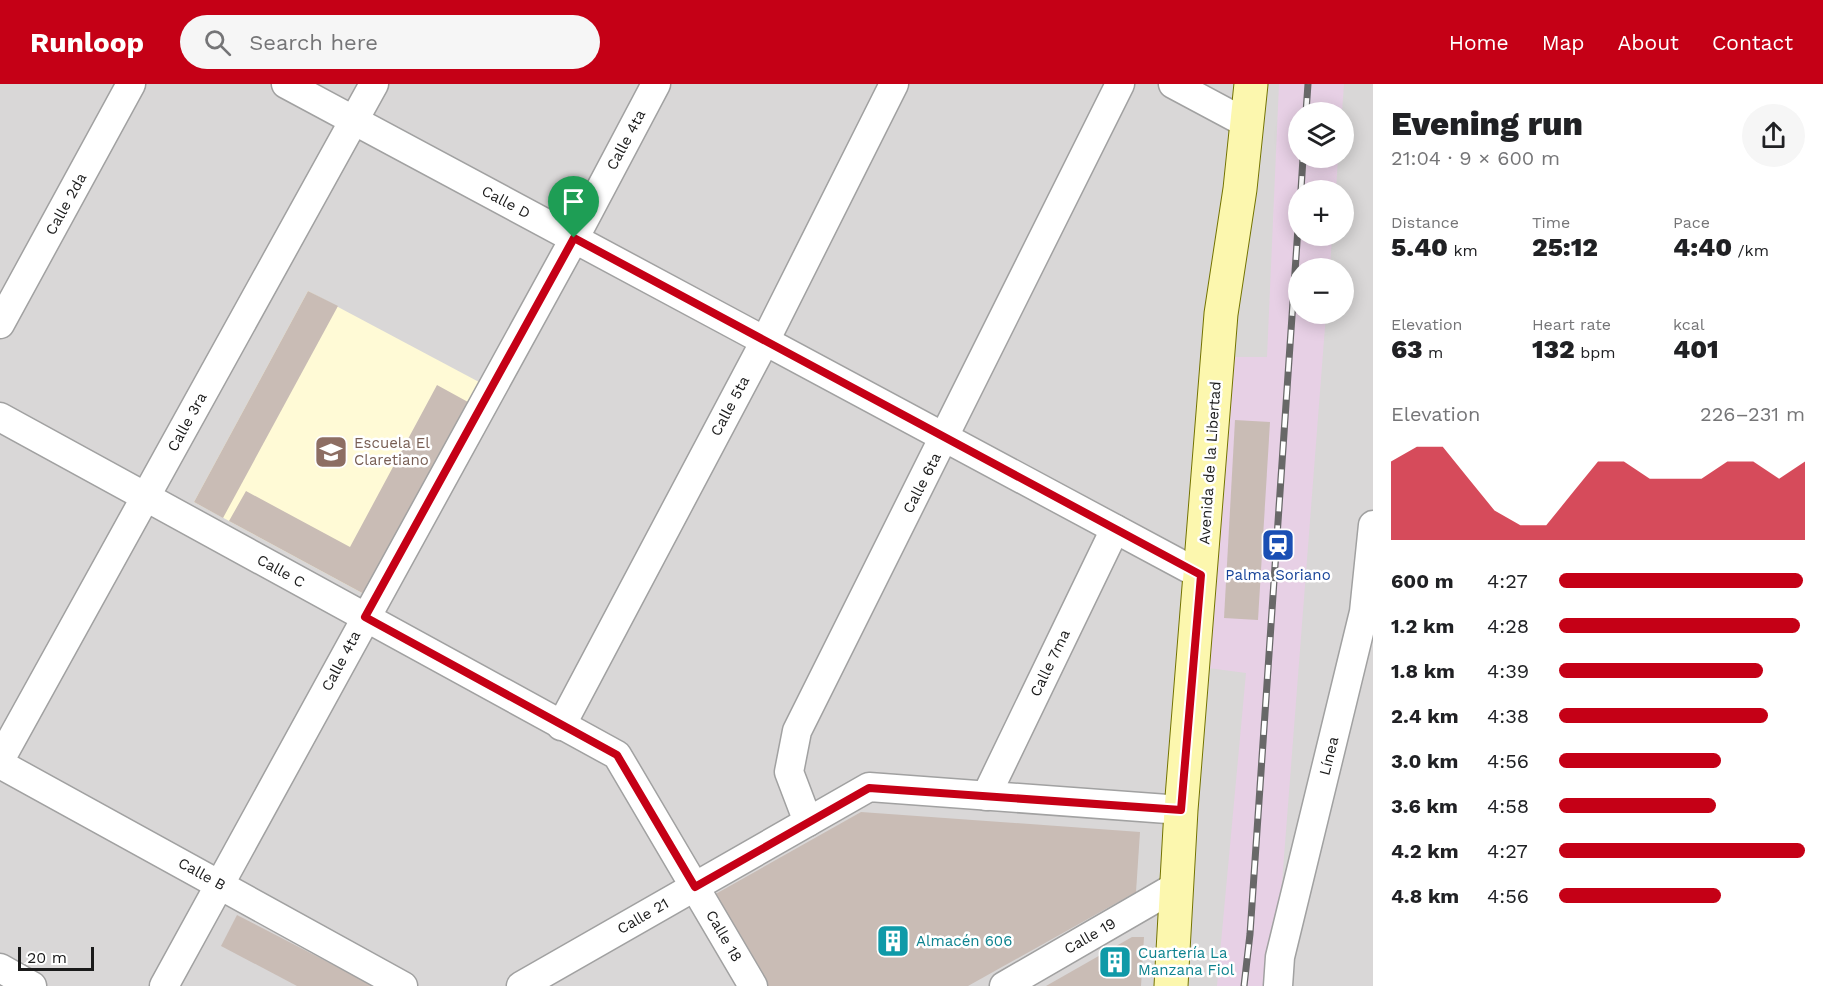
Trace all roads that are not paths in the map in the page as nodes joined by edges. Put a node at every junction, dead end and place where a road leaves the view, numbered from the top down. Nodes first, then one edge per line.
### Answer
1 (131, 84) edge
2 (286, 84) edge
3 (374, 84) edge
4 (656, 84) edge
5 (894, 84) edge
6 (1120, 84) edge
7 (1173, 84) edge
8 (1251, 84) edge
9 (354, 120) junction
10 (1246, 123) junction
11 (574, 238) junction
12 (0, 324) edge
13 (765, 341) junction
14 (0, 417) edge
15 (945, 438) junction
16 (146, 496) junction
17 (1373, 525) edge
18 (1115, 529) junction
19 (1201, 575) junction
20 (365, 617) junction
21 (561, 726) junction
22 (0, 762) edge
23 (986, 796) junction
24 (1181, 810) junction
25 (808, 822) junction
26 (220, 884) junction
27 (1175, 886) junction
28 (695, 887) junction
29 (0, 968) edge
30 (32, 986) edge
31 (164, 986) edge
32 (403, 986) edge
33 (521, 986) edge
34 (753, 986) edge
35 (1004, 986) edge
36 (1171, 986) edge
37 (1278, 986) edge

1 - 12 street, Calle 2da
2 - 9 street, Calle D
3 - 9 street, Calle 3ra
4 - 11 street, Calle 4ta
5 - 13 street, Calle 5ta
6 - 15 street, Calle 6ta
7 - 10 street
8 - 10 main road, Avenida de la Libertad
9 - 11 street, Calle D
9 - 16 street, Calle 3ra
10 - 19 main road, Avenida de la Libertad
11 - 13 street, Calle D
11 - 20 street, Calle 4ta
13 - 15 street, Calle D
13 - 21 street, Calle 5ta
14 - 16 street, Calle C
15 - 18 street, Calle D
15 - 25 street, Calle 6ta
16 - 20 street, Calle C
16 - 22 street, Calle 3ra
17 - 37 street, Línea
18 - 19 street, Calle D
18 - 23 street, Calle 7ma
19 - 24 main road, Avenida de la Libertad
20 - 21 street, Calle C
20 - 26 street, Calle 4ta
21 - 28 street, Calle 18
22 - 26 street, Calle B
23 - 24 street, Calle 21
23 - 25 street, Calle 21
24 - 27 main road, Avenida de la Libertad
25 - 28 street, Calle 21
26 - 31 street, Calle 4ta
26 - 32 street, Calle B
27 - 35 street, Calle 19
27 - 36 main road, Avenida de la Libertad
28 - 33 street, Calle 21
28 - 34 street, Calle 18
29 - 30 street

